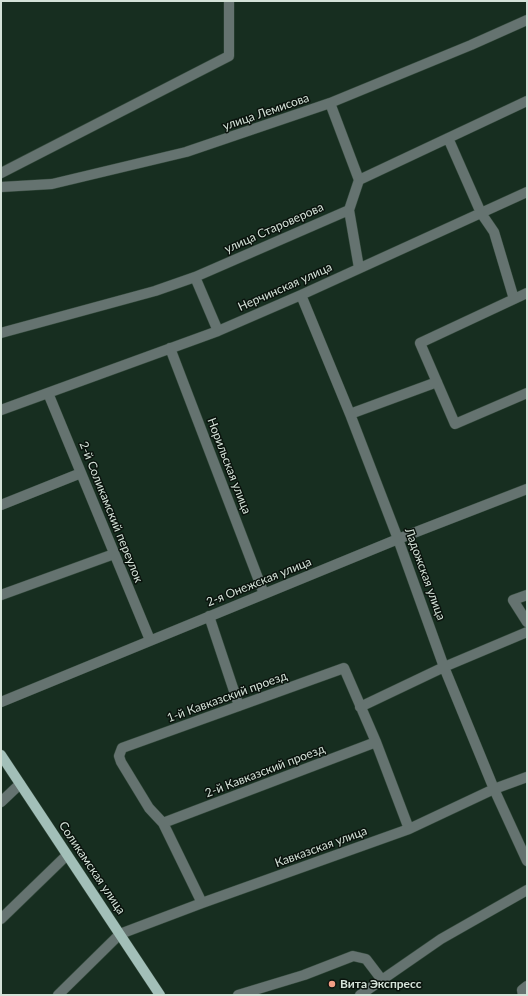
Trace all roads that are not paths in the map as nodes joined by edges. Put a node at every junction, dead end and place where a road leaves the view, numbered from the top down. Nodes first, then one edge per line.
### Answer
1 (229, 1) edge
2 (527, 20) edge
3 (527, 101) edge
4 (330, 104) junction
5 (448, 138) junction
6 (1, 173) edge
7 (359, 180) junction
8 (1, 187) edge
9 (527, 192) edge
10 (349, 210) junction
11 (481, 213) junction
12 (359, 268) junction
13 (195, 277) junction
14 (527, 293) edge
15 (301, 295) junction
16 (514, 299) junction
17 (218, 331) junction
18 (1, 333) edge
19 (170, 348) junction
20 (437, 382) junction
21 (527, 393) edge
22 (48, 394) junction
23 (1, 410) edge
24 (350, 414) junction
25 (81, 473) junction
26 (527, 489) edge
27 (1, 505) edge
28 (398, 539) junction
29 (114, 554) junction
30 (264, 594) junction
31 (1, 595) edge
32 (527, 595) edge
33 (209, 616) junction
34 (527, 622) edge
35 (527, 632) edge
36 (150, 640) junction
37 (444, 667) junction
38 (1, 702) edge
39 (239, 706) junction
40 (360, 706) junction
41 (376, 742) junction
42 (1, 755) edge
43 (527, 777) edge
44 (20, 784) junction
45 (494, 789) junction
46 (1, 802) edge
47 (163, 823) junction
48 (409, 829) junction
49 (67, 855) junction
50 (527, 861) edge
51 (526, 894) edge
52 (202, 903) junction
53 (1, 919) edge
54 (120, 934) junction
55 (382, 980) junction
56 (527, 986) edge
57 (58, 995) edge
58 (160, 995) edge
59 (238, 995) edge
60 (360, 995) edge
61 (523, 995) edge

1 - 6 street
2 - 4 street, улица Лемисова
3 - 5 street
4 - 7 street
4 - 8 street, улица Лемисова
5 - 7 street
5 - 11 street
7 - 10 street
9 - 11 street, Нерчинская улица
10 - 12 street
10 - 13 street, улица Староверова
11 - 12 street, Нерчинская улица
11 - 16 street
12 - 15 street, Нерчинская улица
13 - 17 street
13 - 18 street, улица Староверова
14 - 16 street
15 - 17 street, Нерчинская улица
15 - 24 street, Ладожская улица
16 - 20 street
17 - 19 street, Нерчинская улица
19 - 22 street, Нерчинская улица
19 - 30 street, Норильская улица
20 - 21 street
20 - 24 street
22 - 23 street, Нерчинская улица
22 - 25 street, 2-й Соликамский переулок
24 - 28 street, Ладожская улица
25 - 27 street
25 - 29 street, 2-й Соликамский переулок
26 - 28 street, 2-я Онежская улица
28 - 30 street, 2-я Онежская улица
28 - 37 street, Ладожская улица
29 - 31 street
29 - 36 street, 2-й Соликамский переулок
30 - 33 street, 2-я Онежская улица
32 - 34 street
33 - 36 street, 2-я Онежская улица
33 - 39 street
35 - 37 street
36 - 38 street, 2-я Онежская улица
37 - 40 street
37 - 45 street, Ладожская улица
39 - 40 street, 1-й Кавказский проезд
39 - 47 street, 1-й Кавказский проезд
40 - 41 street, 1-й Кавказский проезд
41 - 47 street, 2-й Кавказский проезд
41 - 48 street, 1-й Кавказский проезд
42 - 44 main road, Соликамская улица
43 - 45 street, Кавказская улица
44 - 46 street
44 - 49 main road, Соликамская улица
45 - 48 street, Кавказская улица
45 - 50 street, Ладожская улица
47 - 52 street, 1-й Кавказский проезд
48 - 52 street, Кавказская улица
49 - 53 street
49 - 54 main road, Соликамская улица
51 - 55 street
52 - 54 street, Кавказская улица
54 - 57 street
54 - 58 main road, Соликамская улица
55 - 59 street
55 - 60 street
56 - 61 street

